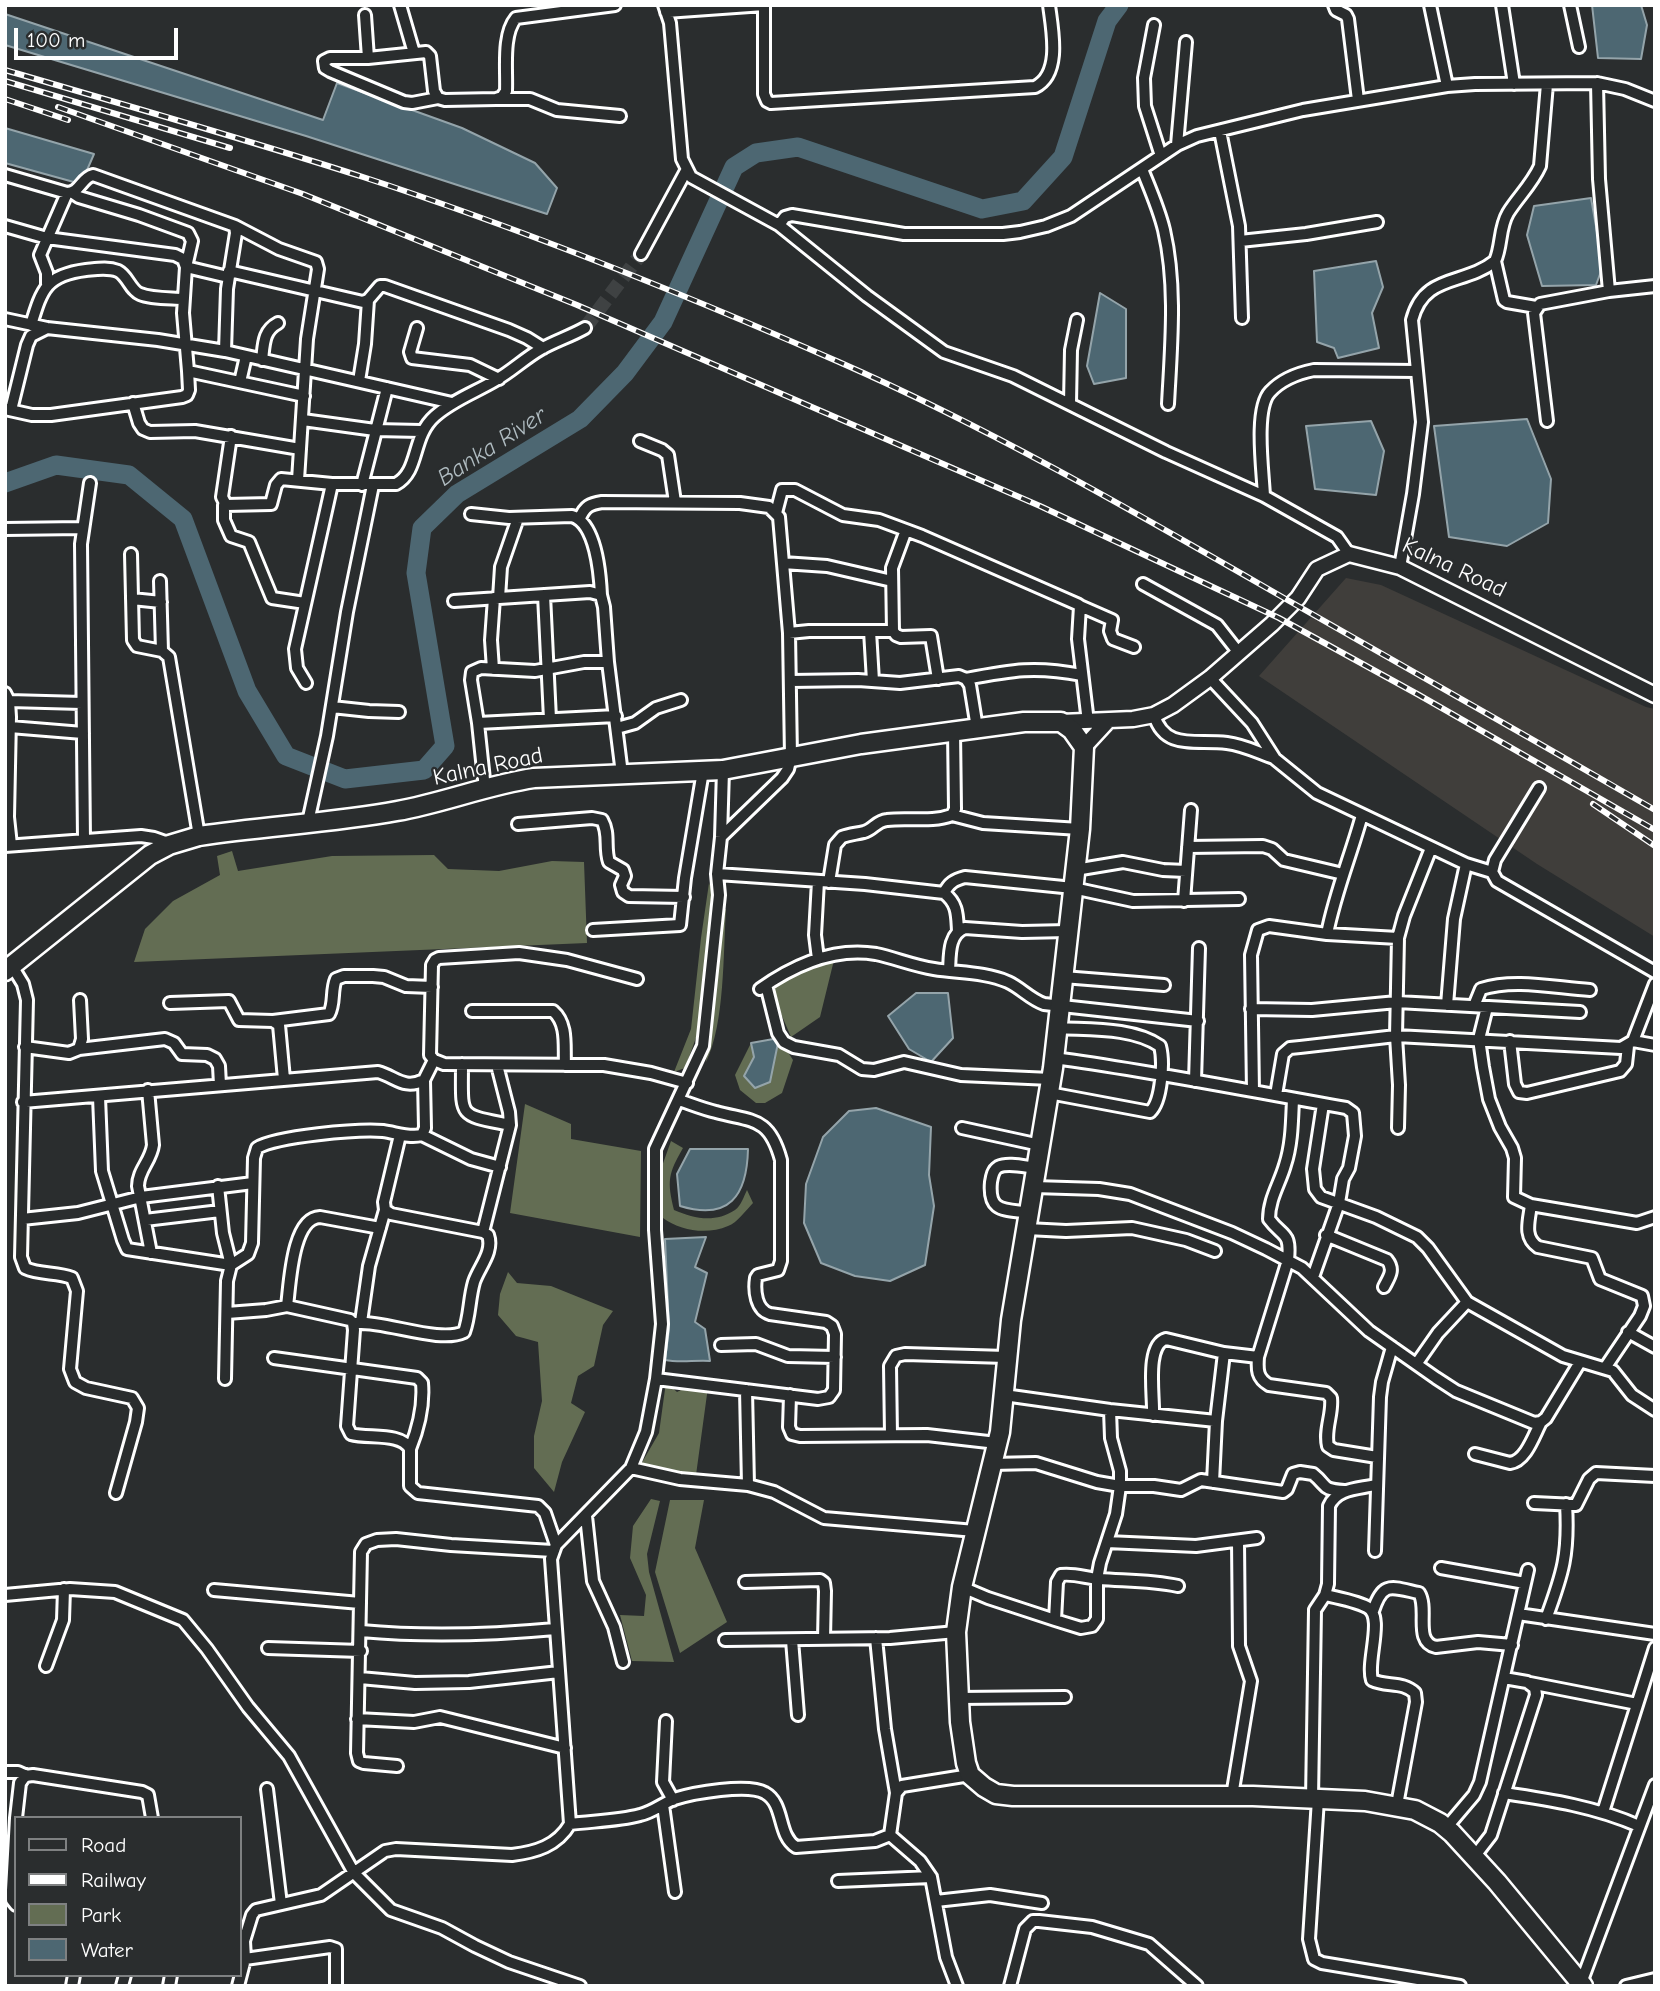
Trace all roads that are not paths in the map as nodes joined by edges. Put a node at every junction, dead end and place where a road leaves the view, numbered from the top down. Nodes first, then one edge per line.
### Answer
1 (400, 5) edge
2 (615, 5) edge
3 (764, 5) edge
4 (1049, 5) edge
5 (1334, 5) edge
6 (1430, 5) edge
7 (1502, 5) edge
8 (1570, 5) edge
9 (665, 8) edge
10 (521, 11) edge
11 (365, 15) dead end
12 (1154, 25) dead end
13 (1186, 42) dead end
14 (1579, 47) dead end
15 (414, 53) junction
16 (368, 58) junction
17 (1514, 83) junction
18 (1547, 83) junction
19 (1597, 83) junction
20 (1447, 86) junction
21 (438, 98) junction
22 (496, 99) junction
23 (1358, 100) junction
24 (1655, 102) edge
25 (620, 116) dead end
26 (1220, 131) junction
27 (1177, 145) junction
28 (1161, 156) junction
29 (1142, 169) junction
30 (689, 174) junction
31 (5, 175) edge
32 (70, 193) junction
33 (1377, 222) dead end
34 (779, 225) junction
35 (5, 226) edge
36 (235, 226) junction
37 (47, 238) junction
38 (1240, 241) junction
39 (640, 254) tunnel mouth
40 (1494, 261) junction
41 (186, 267) junction
42 (229, 274) junction
43 (47, 284) junction
44 (1655, 286) edge
45 (314, 290) junction
46 (1609, 290) junction
47 (183, 299) junction
48 (368, 299) junction
49 (1536, 307) junction
50 (1242, 318) dead end
51 (5, 319) edge
52 (1077, 320) dead end
53 (278, 323) dead end
54 (31, 325) junction
55 (47, 328) junction
56 (417, 328) dead end
57 (585, 328) tunnel mouth
58 (186, 345) junction
59 (543, 348) junction
60 (225, 351) junction
61 (246, 356) junction
62 (262, 360) junction
63 (306, 370) junction
64 (1417, 371) junction
65 (188, 372) junction
66 (499, 379) junction
67 (359, 381) junction
68 (240, 382) junction
69 (387, 388) junction
70 (304, 397) junction
71 (133, 403) junction
72 (452, 403) junction
73 (1070, 403) junction
74 (1168, 404) dead end
75 (8, 410) edge
76 (303, 420) junction
77 (1547, 421) dead end
78 (375, 430) junction
79 (421, 431) junction
80 (231, 436) junction
81 (640, 441) dead end
82 (300, 449) junction
83 (298, 480) junction
84 (90, 483) dead end
85 (332, 484) junction
86 (368, 485) junction
87 (1264, 496) junction
88 (675, 502) junction
89 (224, 505) junction
90 (776, 513) junction
91 (471, 514) dead end
92 (518, 518) junction
93 (580, 518) junction
94 (82, 528) junction
95 (5, 529) edge
96 (906, 530) junction
97 (131, 554) dead end
98 (1349, 554) junction
99 (783, 563) junction
100 (1400, 567) junction
101 (160, 581) dead end
102 (892, 581) junction
103 (1143, 584) dead end
104 (544, 595) junction
105 (601, 595) junction
106 (497, 598) junction
107 (132, 599) junction
108 (454, 601) dead end
109 (161, 602) junction
110 (306, 603) junction
111 (1080, 606) junction
112 (870, 631) junction
113 (893, 631) junction
114 (789, 633) junction
115 (1134, 647) dead end
116 (162, 651) junction
117 (1239, 653) junction
118 (608, 662) junction
119 (493, 669) junction
120 (547, 670) junction
121 (1082, 674) junction
122 (938, 678) junction
123 (1210, 678) junction
124 (966, 679) junction
125 (791, 681) junction
126 (873, 681) junction
127 (306, 683) dead end
128 (1655, 695) edge
129 (7, 697) edge
130 (681, 700) dead end
131 (82, 703) junction
132 (332, 707) junction
133 (399, 712) dead end
134 (1153, 715) junction
135 (616, 716) junction
136 (550, 719) junction
137 (1108, 721) junction
138 (1061, 722) junction
139 (1088, 722) junction
140 (478, 723) junction
141 (10, 727) junction
142 (617, 728) junction
143 (977, 728) junction
144 (954, 731) junction
145 (83, 733) junction
146 (1084, 747) junction
147 (791, 757) junction
148 (1275, 759) junction
149 (723, 770) junction
150 (703, 771) junction
151 (622, 775) junction
152 (1539, 788) dead end
153 (485, 789) junction
154 (1191, 810) dead end
155 (1363, 815) junction
156 (952, 816) junction
157 (309, 822) junction
158 (518, 824) dead end
159 (1080, 829) junction
160 (199, 836) junction
161 (721, 837) junction
162 (84, 840) junction
163 (172, 844) junction
164 (8, 846) edge
165 (1188, 847) junction
166 (1432, 848) junction
167 (1466, 864) junction
168 (1186, 871) junction
169 (1492, 872) junction
170 (717, 874) junction
171 (1343, 874) junction
172 (1074, 879) junction
173 (823, 881) junction
174 (944, 893) junction
175 (684, 897) junction
176 (1239, 900) dead end
177 (1184, 901) junction
178 (593, 930) dead end
179 (958, 931) junction
180 (1068, 931) junction
181 (1327, 934) junction
182 (1398, 938) junction
183 (1199, 948) dead end
184 (818, 959) junction
185 (9, 968) edge
186 (949, 971) junction
187 (1655, 972) edge
188 (1063, 977) junction
189 (637, 979) dead end
190 (1655, 984) edge
191 (1164, 985) dead end
192 (432, 987) junction
193 (1590, 990) dead end
194 (80, 1000) dead end
195 (1397, 1002) junction
196 (170, 1003) dead end
197 (1060, 1005) junction
198 (1447, 1005) junction
199 (1474, 1006) junction
200 (1487, 1007) junction
201 (1251, 1009) junction
202 (472, 1011) dead end
203 (1580, 1012) dead end
204 (273, 1021) junction
205 (1198, 1021) junction
206 (1058, 1028) junction
207 (1396, 1036) junction
208 (1479, 1039) junction
209 (1510, 1041) junction
210 (1630, 1043) junction
211 (1655, 1045) edge
212 (25, 1047) junction
213 (79, 1049) junction
214 (1054, 1058) junction
215 (433, 1060) junction
216 (462, 1064) junction
217 (497, 1065) junction
218 (565, 1065) junction
219 (1162, 1075) junction
220 (284, 1079) junction
221 (424, 1080) junction
222 (1195, 1081) junction
223 (687, 1083) junction
224 (220, 1085) junction
225 (1050, 1086) junction
226 (148, 1090) junction
227 (1253, 1091) junction
228 (1276, 1096) junction
229 (99, 1097) junction
230 (1293, 1098) junction
231 (679, 1100) junction
232 (23, 1102) junction
233 (1323, 1104) junction
234 (510, 1125) junction
235 (962, 1128) dead end
236 (1398, 1128) dead end
237 (400, 1135) junction
238 (422, 1135) junction
239 (1040, 1145) junction
240 (500, 1167) junction
241 (1037, 1168) junction
242 (253, 1183) junction
243 (218, 1186) junction
244 (1034, 1186) junction
245 (141, 1197) junction
246 (1339, 1203) junction
247 (113, 1204) junction
248 (1531, 1205) junction
249 (385, 1210) junction
250 (220, 1212) junction
251 (1655, 1217) edge
252 (22, 1219) junction
253 (145, 1220) junction
254 (1028, 1221) junction
255 (380, 1228) junction
256 (483, 1232) junction
257 (1326, 1235) junction
258 (1215, 1251) dead end
259 (151, 1253) junction
260 (1288, 1260) junction
261 (231, 1265) junction
262 (1313, 1277) junction
263 (1384, 1287) dead end
264 (1467, 1302) junction
265 (287, 1306) junction
266 (1644, 1306) junction
267 (227, 1312) junction
268 (1655, 1312) edge
269 (357, 1323) junction
270 (1628, 1332) junction
271 (721, 1345) dead end
272 (1392, 1347) junction
273 (1655, 1347) edge
274 (1224, 1353) junction
275 (835, 1357) junction
276 (1006, 1357) junction
277 (1258, 1357) junction
278 (274, 1358) dead end
279 (1580, 1362) junction
280 (1417, 1363) junction
281 (1605, 1368) junction
282 (351, 1370) junction
283 (225, 1379) dead end
284 (656, 1379) junction
285 (746, 1390) junction
286 (790, 1395) junction
287 (1004, 1395) junction
288 (1110, 1410) junction
289 (1655, 1410) edge
290 (1153, 1415) junction
291 (1216, 1421) junction
292 (1541, 1422) junction
293 (891, 1434) junction
294 (997, 1443) junction
295 (410, 1449) junction
296 (1475, 1454) dead end
297 (1377, 1457) junction
298 (992, 1464) junction
299 (631, 1468) junction
300 (1655, 1476) edge
301 (1213, 1482) junction
302 (748, 1485) junction
303 (1120, 1486) junction
304 (1375, 1486) junction
305 (1344, 1491) junction
306 (116, 1493) dead end
307 (1534, 1503) dead end
308 (1566, 1504) junction
309 (586, 1516) junction
310 (975, 1531) junction
311 (1257, 1538) dead end
312 (1238, 1541) junction
313 (1107, 1542) junction
314 (555, 1548) junction
315 (1375, 1551) dead end
316 (1441, 1568) dead end
317 (1528, 1570) dead end
318 (1097, 1579) junction
319 (745, 1581) dead end
320 (1525, 1583) junction
321 (1178, 1586) dead end
322 (962, 1587) junction
323 (64, 1590) junction
324 (214, 1590) dead end
325 (5, 1595) edge
326 (1325, 1595) junction
327 (360, 1603) junction
328 (1373, 1611) junction
329 (1518, 1614) junction
330 (1546, 1619) junction
331 (1055, 1620) junction
332 (555, 1629) junction
333 (361, 1632) junction
334 (956, 1632) junction
335 (1655, 1634) edge
336 (876, 1638) junction
337 (824, 1639) junction
338 (725, 1640) dead end
339 (792, 1640) junction
340 (1511, 1645) junction
341 (268, 1648) dead end
342 (1655, 1648) edge
343 (360, 1651) junction
344 (622, 1661) dead end
345 (46, 1666) dead end
346 (559, 1672) junction
347 (360, 1678) junction
348 (1504, 1678) junction
349 (1527, 1682) junction
350 (958, 1698) junction
351 (1065, 1698) dead end
352 (1637, 1704) junction
353 (798, 1715) dead end
354 (357, 1719) junction
355 (666, 1721) dead end
356 (565, 1748) junction
357 (397, 1766) dead end
358 (5, 1772) edge
359 (970, 1775) junction
360 (27, 1776) junction
361 (1655, 1785) edge
362 (267, 1789) dead end
363 (896, 1793) junction
364 (1504, 1793) junction
365 (1232, 1796) junction
366 (1315, 1799) junction
367 (668, 1802) junction
368 (1397, 1805) junction
369 (1603, 1812) junction
370 (16, 1816) edge
371 (152, 1816) edge
372 (570, 1824) junction
373 (1639, 1826) junction
374 (1446, 1828) junction
375 (14, 1830) edge
376 (890, 1835) junction
377 (1474, 1857) junction
378 (9, 1859) edge
379 (357, 1870) junction
380 (931, 1877) junction
381 (838, 1881) dead end
382 (675, 1892) dead end
383 (936, 1901) junction
384 (14, 1902) edge
385 (1042, 1903) dead end
386 (281, 1904) junction
387 (242, 1941) edge
388 (246, 1958) junction
389 (242, 1972) edge
390 (1655, 1979) edge
391 (1575, 1981) edge
392 (956, 1983) edge
393 (336, 1986) edge
394 (580, 1986) edge
395 (943, 1986) edge
396 (1010, 1986) edge
397 (1197, 1986) edge
398 (1460, 1986) edge
399 (1626, 1986) edge

1 - 15 street
2 - 10 street
3 - 4 street
3 - 9 street
5 - 23 street
6 - 20 street
7 - 17 street
8 - 14 street
9 - 30 street
10 - 22 street
11 - 16 street
12 - 28 street
13 - 27 street
15 - 16 street
15 - 21 street
16 - 21 street
17 - 18 street
17 - 20 street
18 - 19 street
18 - 40 street
19 - 24 street
19 - 46 street
20 - 23 street
21 - 22 street
22 - 25 street
23 - 26 street
26 - 27 street
26 - 38 street
27 - 28 street
28 - 29 street
29 - 34 street
29 - 74 street
30 - 34 street
30 - 39 street
31 - 32 street
32 - 36 street
32 - 37 street
32 - 41 street
33 - 38 street
34 - 73 street
35 - 37 street
36 - 42 street
36 - 45 street
37 - 41 street
37 - 43 street
38 - 50 street
40 - 49 street
40 - 64 street
41 - 42 street
41 - 47 street
42 - 45 street
42 - 60 street
43 - 47 street
43 - 54 street
44 - 46 street
45 - 48 street
45 - 63 street
46 - 49 street
47 - 58 street
48 - 59 street
48 - 67 street
49 - 77 street
51 - 54 street
52 - 73 street
53 - 62 street
54 - 55 street
55 - 58 street
55 - 75 street
56 - 66 street
57 - 59 street
58 - 60 street
58 - 65 street
59 - 66 street
60 - 61 street
61 - 62 street
61 - 68 street
62 - 63 street
63 - 67 street
63 - 70 street
64 - 87 street
64 - 100 street
65 - 68 street
65 - 71 street
66 - 72 street
67 - 69 street
68 - 70 street
69 - 72 street
69 - 78 street
70 - 76 street
71 - 75 street
71 - 80 street
72 - 79 street
73 - 87 street
76 - 78 street
76 - 82 street
78 - 79 street
78 - 86 street
79 - 86 street
80 - 82 street
80 - 89 street
81 - 88 street
82 - 83 street
83 - 85 street
83 - 89 street
84 - 94 street
85 - 86 street
85 - 110 street
86 - 132 street
87 - 98 street
88 - 90 street
88 - 93 street
89 - 110 street
90 - 96 street
90 - 99 street
91 - 92 street
92 - 93 street
92 - 106 street
93 - 105 street
94 - 95 street
94 - 131 street
96 - 102 street
96 - 111 street
97 - 107 street
98 - 100 street, Kalna Road
98 - 117 street, Kalna Road
99 - 102 street
99 - 114 street
100 - 128 street, Kalna Road
101 - 109 street
102 - 113 street
103 - 117 street
104 - 105 street
104 - 106 street
104 - 120 street
105 - 118 street
106 - 108 street
106 - 119 street
107 - 109 street
107 - 116 street
109 - 116 street
110 - 127 street
111 - 115 street
111 - 121 street
112 - 113 street
112 - 114 street
112 - 126 street
113 - 122 street
114 - 125 street
116 - 160 street
117 - 123 street, Kalna Road
118 - 120 street
118 - 135 street
119 - 120 street
119 - 140 street
120 - 136 street
121 - 124 street
121 - 139 street
122 - 124 street
122 - 126 street
123 - 134 street, Kalna Road
123 - 148 street
124 - 143 street
125 - 126 street
125 - 147 street
129 - 131 street
129 - 141 street
130 - 142 street
131 - 145 street
132 - 133 street
132 - 157 street
134 - 137 street, Kalna Road
134 - 148 street
135 - 136 street
135 - 142 street
136 - 140 street
137 - 139 street, Kalna Road
137 - 146 street
138 - 139 street, Kalna Road
138 - 143 main road, Kalna Road
138 - 146 main road
140 - 153 street
141 - 145 street
141 - 164 street
142 - 151 street
143 - 144 main road, Kalna Road
144 - 147 main road, Kalna Road
144 - 156 street
145 - 162 street
146 - 159 main road
147 - 149 main road, Kalna Road
147 - 161 street
148 - 155 street
149 - 150 main road, Kalna Road
149 - 161 street
150 - 151 main road, Kalna Road
150 - 175 street
151 - 153 main road, Kalna Road
152 - 169 street
153 - 157 main road, Kalna Road
154 - 165 street
155 - 166 street
155 - 171 street
156 - 159 street
156 - 173 street
157 - 160 main road, Kalna Road
158 - 175 street
159 - 172 main road
160 - 163 main road, Kalna Road
161 - 170 street
162 - 163 street
162 - 164 street
163 - 185 main road, Kalna Road
165 - 168 street
165 - 171 street
166 - 167 street
166 - 182 street
167 - 169 street
167 - 198 street
168 - 172 street
168 - 177 street
169 - 187 street
170 - 173 street
170 - 223 street
171 - 181 street
172 - 174 street
172 - 177 street
172 - 180 main road
173 - 174 street
173 - 184 street
174 - 179 street
175 - 178 street
176 - 177 street
179 - 180 street
179 - 186 street
180 - 188 main road
181 - 182 street
181 - 201 street
182 - 195 street
183 - 205 street
184 - 186 street
184 - 225 street
185 - 212 street
186 - 197 street
188 - 191 street
188 - 197 main road
189 - 192 street
190 - 210 street
192 - 204 street
192 - 215 street
193 - 199 street
194 - 213 street
195 - 198 street
195 - 201 street
195 - 207 street
196 - 204 street
197 - 205 street
197 - 206 main road
198 - 199 street
199 - 200 street
200 - 203 street
200 - 208 street
201 - 227 street
202 - 218 street
204 - 220 street
205 - 222 street
206 - 214 main road
206 - 219 street
207 - 208 street
207 - 228 street
207 - 236 street
208 - 209 street
208 - 248 street
209 - 210 street
209 - 210 street
210 - 211 street
212 - 213 street
212 - 232 street
213 - 224 street
214 - 219 street
214 - 225 main road
215 - 216 street
215 - 221 street
216 - 217 street
216 - 234 street
217 - 218 street
217 - 234 street
218 - 223 street
219 - 222 street
219 - 225 street
220 - 221 street
220 - 224 street
221 - 238 street
222 - 227 street
223 - 231 street
224 - 226 street
225 - 239 main road
226 - 229 street
226 - 245 street
227 - 228 street
228 - 230 street
229 - 232 street
229 - 247 street
230 - 233 street
230 - 260 street
231 - 275 street
231 - 284 street
232 - 252 street
233 - 246 street
233 - 246 street
234 - 240 street
235 - 239 street
237 - 238 street
237 - 242 street
237 - 249 street
238 - 240 street
239 - 241 main road
240 - 256 street
241 - 244 main road
241 - 254 street
242 - 243 street
242 - 261 street
243 - 245 street
243 - 250 street
244 - 254 main road
244 - 260 street
245 - 247 street
245 - 253 street
246 - 257 street
246 - 264 street
247 - 252 street
247 - 259 street
248 - 251 street
248 - 266 street
249 - 255 street
249 - 256 street
250 - 253 street
250 - 261 street
252 - 306 street
253 - 259 street
254 - 258 street
254 - 276 main road
255 - 265 street
255 - 269 street
256 - 269 street
257 - 262 street
257 - 263 street
259 - 261 street
260 - 262 street
260 - 277 street
261 - 267 street
262 - 272 street
264 - 279 street
264 - 280 street
265 - 267 street
265 - 269 street
266 - 268 street
266 - 270 street
267 - 283 street
269 - 282 street
270 - 273 street
270 - 281 street
271 - 275 street
272 - 280 street
272 - 297 street
274 - 277 street
274 - 290 street
274 - 291 street
275 - 286 street
276 - 287 main road
276 - 293 street
277 - 297 street
278 - 282 street
279 - 281 street
279 - 292 street
280 - 292 street
281 - 289 street
282 - 295 street
282 - 295 street
284 - 285 street
284 - 299 street
285 - 286 street
285 - 302 street
286 - 293 street
287 - 288 street
287 - 294 main road
288 - 290 street
288 - 303 street
290 - 291 street
291 - 301 street
292 - 296 street
293 - 294 street
294 - 298 main road
295 - 314 street
297 - 304 street
298 - 303 street
298 - 310 main road
299 - 302 street
299 - 309 street
300 - 308 street
301 - 303 street
301 - 305 street
302 - 310 street
303 - 313 street
304 - 305 street
304 - 315 street
305 - 326 street
307 - 308 street
308 - 330 street
309 - 314 street
309 - 344 street
310 - 322 main road
311 - 312 street
312 - 313 street
312 - 365 street
313 - 318 street
314 - 327 street
314 - 332 street
316 - 320 street
317 - 320 street
318 - 321 street
318 - 331 street
318 - 331 street
319 - 337 street
320 - 329 street
322 - 331 street
322 - 334 main road
323 - 325 street
323 - 345 street
323 - 379 street
324 - 327 street
326 - 328 street
326 - 366 street
327 - 333 street
328 - 340 street
328 - 368 street
329 - 330 street
329 - 340 street
330 - 335 street
332 - 333 street
332 - 346 street
333 - 343 street
334 - 336 street
334 - 350 main road
336 - 337 street
336 - 363 street
337 - 339 street
338 - 339 street
339 - 353 street
340 - 348 street
341 - 343 street
342 - 352 street
343 - 347 street
346 - 347 street
346 - 356 street
347 - 354 street
348 - 349 street
348 - 374 street
349 - 352 street
349 - 364 street
350 - 351 street
350 - 359 main road
352 - 369 street
354 - 356 street
354 - 357 street
355 - 367 street
356 - 372 street
358 - 360 street
359 - 363 street
359 - 365 main road
360 - 370 street
360 - 371 street
361 - 373 street
362 - 386 street
363 - 376 street
364 - 369 street
364 - 377 street
365 - 366 main road
366 - 368 main road
366 - 398 street
367 - 372 street
367 - 376 street
367 - 382 street
368 - 374 main road
369 - 373 street
372 - 379 street
373 - 391 street
374 - 377 main road
375 - 378 street
376 - 380 street
377 - 391 main road
378 - 384 street
379 - 386 street
379 - 394 street
380 - 381 street
380 - 383 street
383 - 385 street
383 - 392 street
386 - 387 street
387 - 388 street
388 - 389 street
388 - 393 street
390 - 399 street
392 - 395 street
396 - 397 street

